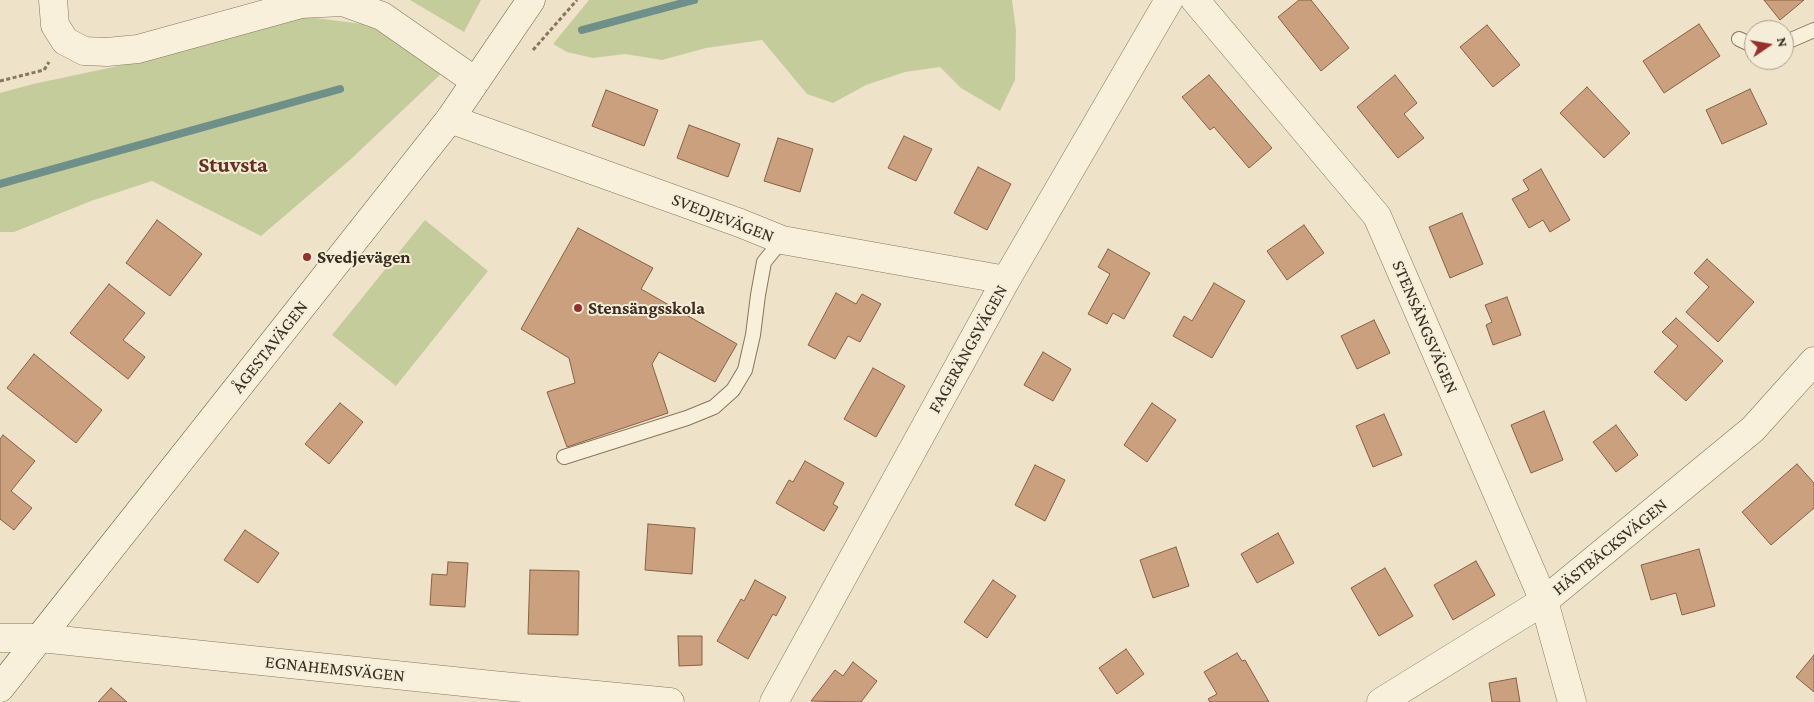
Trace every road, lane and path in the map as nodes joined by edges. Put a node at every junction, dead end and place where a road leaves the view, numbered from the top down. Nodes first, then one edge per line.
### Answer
1 (53, 0) edge
2 (531, 0) edge
3 (1170, 0) edge
4 (1196, 0) edge
5 (1814, 30) edge
6 (1739, 39) dead end
7 (1794, 39) edge
8 (65, 41) junction
9 (1744, 41) edge
10 (0, 81) edge
11 (475, 81) junction
12 (450, 119) junction
13 (782, 240) junction
14 (1006, 280) junction
15 (1814, 361) edge
16 (564, 457) dead end
17 (1544, 601) junction
18 (0, 638) edge
19 (40, 638) junction
20 (0, 688) edge
21 (670, 702) edge
22 (774, 702) edge
23 (1381, 702) edge
24 (1572, 702) edge

1 - 8 street
2 - 11 street, ÅGESTAVÄGEN
3 - 14 street, FAGERÄNGSVÄGEN
4 - 17 street, STENSÄNGSVÄGEN
5 - 7 lane
6 - 9 lane
8 - 10 path
8 - 11 street
11 - 12 street, ÅGESTAVÄGEN
12 - 13 street, SVEDJEVÄGEN
12 - 19 street, ÅGESTAVÄGEN
13 - 14 street, SVEDJEVÄGEN
13 - 16 lane
14 - 22 street, FAGERÄNGSVÄGEN
15 - 17 street, HÄSTBÄCKSVÄGEN
17 - 23 street, HÄSTBÄCKSVÄGEN
17 - 24 street, STENSÄNGSVÄGEN
18 - 19 street, EGNAHEMSVÄGEN
19 - 20 street, ÅGESTAVÄGEN
19 - 21 street, EGNAHEMSVÄGEN

